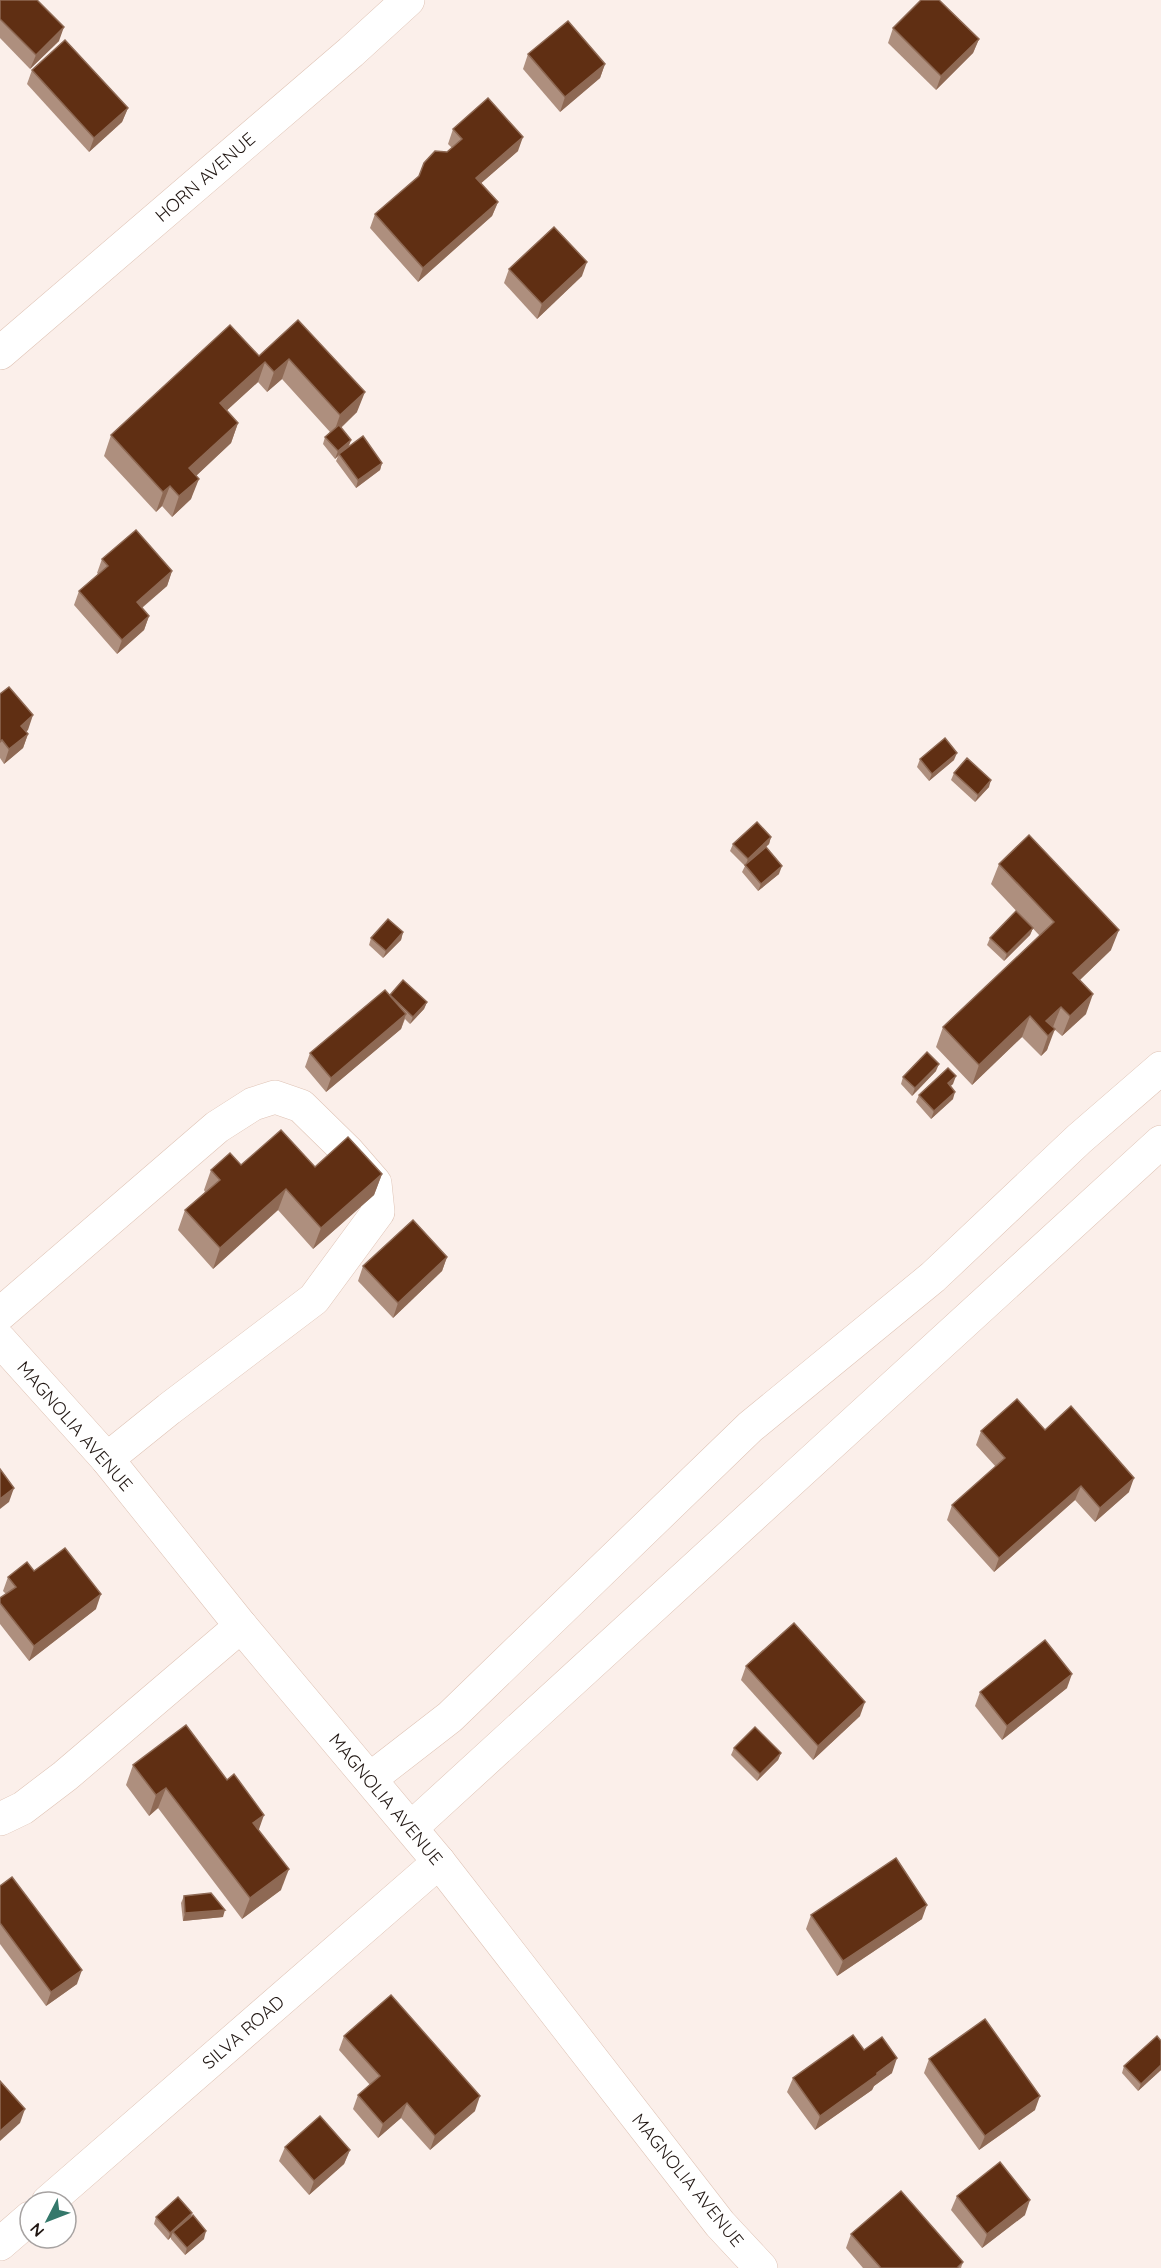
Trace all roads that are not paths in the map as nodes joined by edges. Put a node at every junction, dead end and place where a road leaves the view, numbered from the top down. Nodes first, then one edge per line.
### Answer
1 (408, 0) edge
2 (0, 353) edge
3 (1161, 1068) edge
4 (1161, 1142) edge
5 (0, 1314) edge
6 (0, 1340) edge
7 (107, 1459) junction
8 (241, 1626) junction
9 (370, 1779) junction
10 (0, 1819) edge
11 (411, 1828) junction
12 (439, 1862) junction
13 (62, 2190) edge
14 (18, 2228) edge
15 (0, 2244) edge
16 (760, 2268) edge

1 - 2 street, HORN AVENUE
3 - 9 street
4 - 11 street
5 - 7 street
6 - 7 street, MAGNOLIA AVENUE
7 - 8 street, MAGNOLIA AVENUE
8 - 9 street, MAGNOLIA AVENUE
8 - 10 street
9 - 11 street, MAGNOLIA AVENUE
11 - 12 street, MAGNOLIA AVENUE
12 - 13 street, SILVA ROAD
12 - 16 street, MAGNOLIA AVENUE
14 - 15 street

